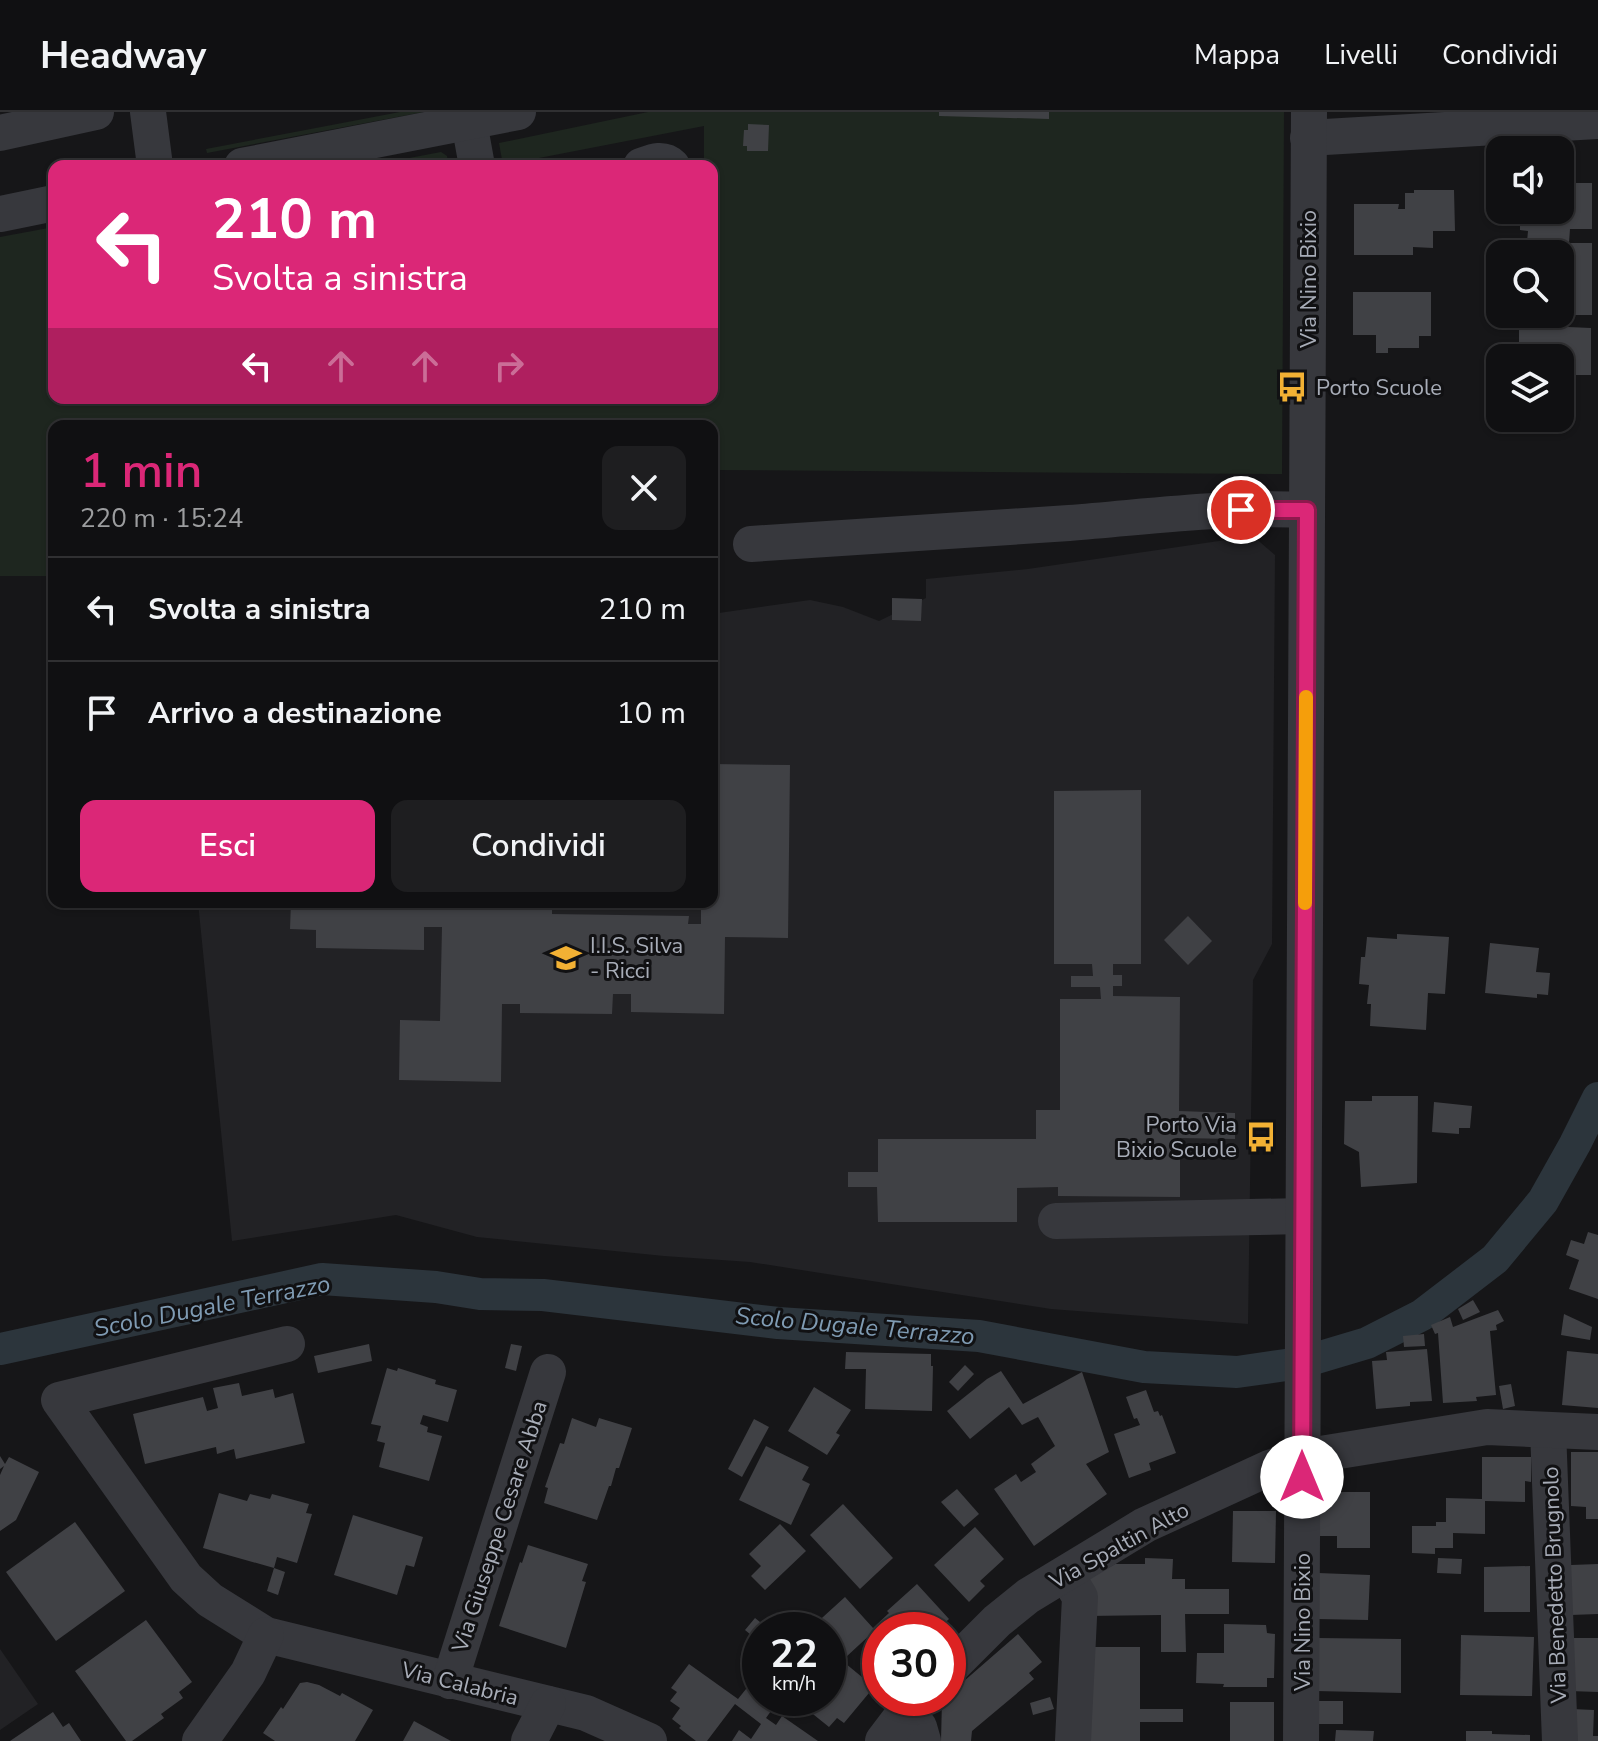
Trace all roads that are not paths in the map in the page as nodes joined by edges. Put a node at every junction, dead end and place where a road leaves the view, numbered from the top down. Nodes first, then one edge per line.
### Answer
1 (96, 112) edge
2 (148, 112) edge
3 (518, 112) edge
4 (478, 118) edge
5 (1598, 121) edge
6 (1308, 125) edge
7 (0, 133) edge
8 (154, 160) edge
9 (272, 160) edge
10 (477, 160) edge
11 (48, 204) edge
12 (0, 214) edge
13 (1307, 510) junction
14 (751, 544) dead end
15 (1303, 1216) junction
16 (1056, 1221) dead end
17 (287, 1344) dead end
18 (548, 1372) dead end
19 (1548, 1430) junction
20 (1598, 1432) edge
21 (1302, 1457) junction
22 (1066, 1574) junction
23 (266, 1635) junction
24 (966, 1652) edge
25 (450, 1681) junction
26 (548, 1704) junction
27 (916, 1717) edge
28 (200, 1741) edge
29 (529, 1741) edge
30 (649, 1741) edge
31 (883, 1741) edge
32 (1073, 1741) edge
33 (1301, 1741) edge
34 (1560, 1741) edge

1 - 7 street
2 - 8 street
3 - 4 street
4 - 9 street
4 - 10 street
5 - 6 street
6 - 13 street, Via Nino Bixio
11 - 12 street
13 - 14 street
13 - 15 street, Via Nino Bixio
15 - 16 street
15 - 21 street, Via Nino Bixio
17 - 23 street, Via Calabria
18 - 25 street, Via Giuseppe Cesare Abba
19 - 20 street, Via Spaltin Alto
19 - 21 street, Via Spaltin Alto
19 - 34 street, Via Benedetto Brugnolo
21 - 22 street, Via Spaltin Alto
21 - 33 street, Via Nino Bixio
22 - 24 street, Via Spaltin Alto
22 - 32 street
23 - 25 street, Via Calabria
23 - 28 street
25 - 26 street, Via Calabria
26 - 29 street
26 - 30 street, Via Calabria
27 - 31 street

